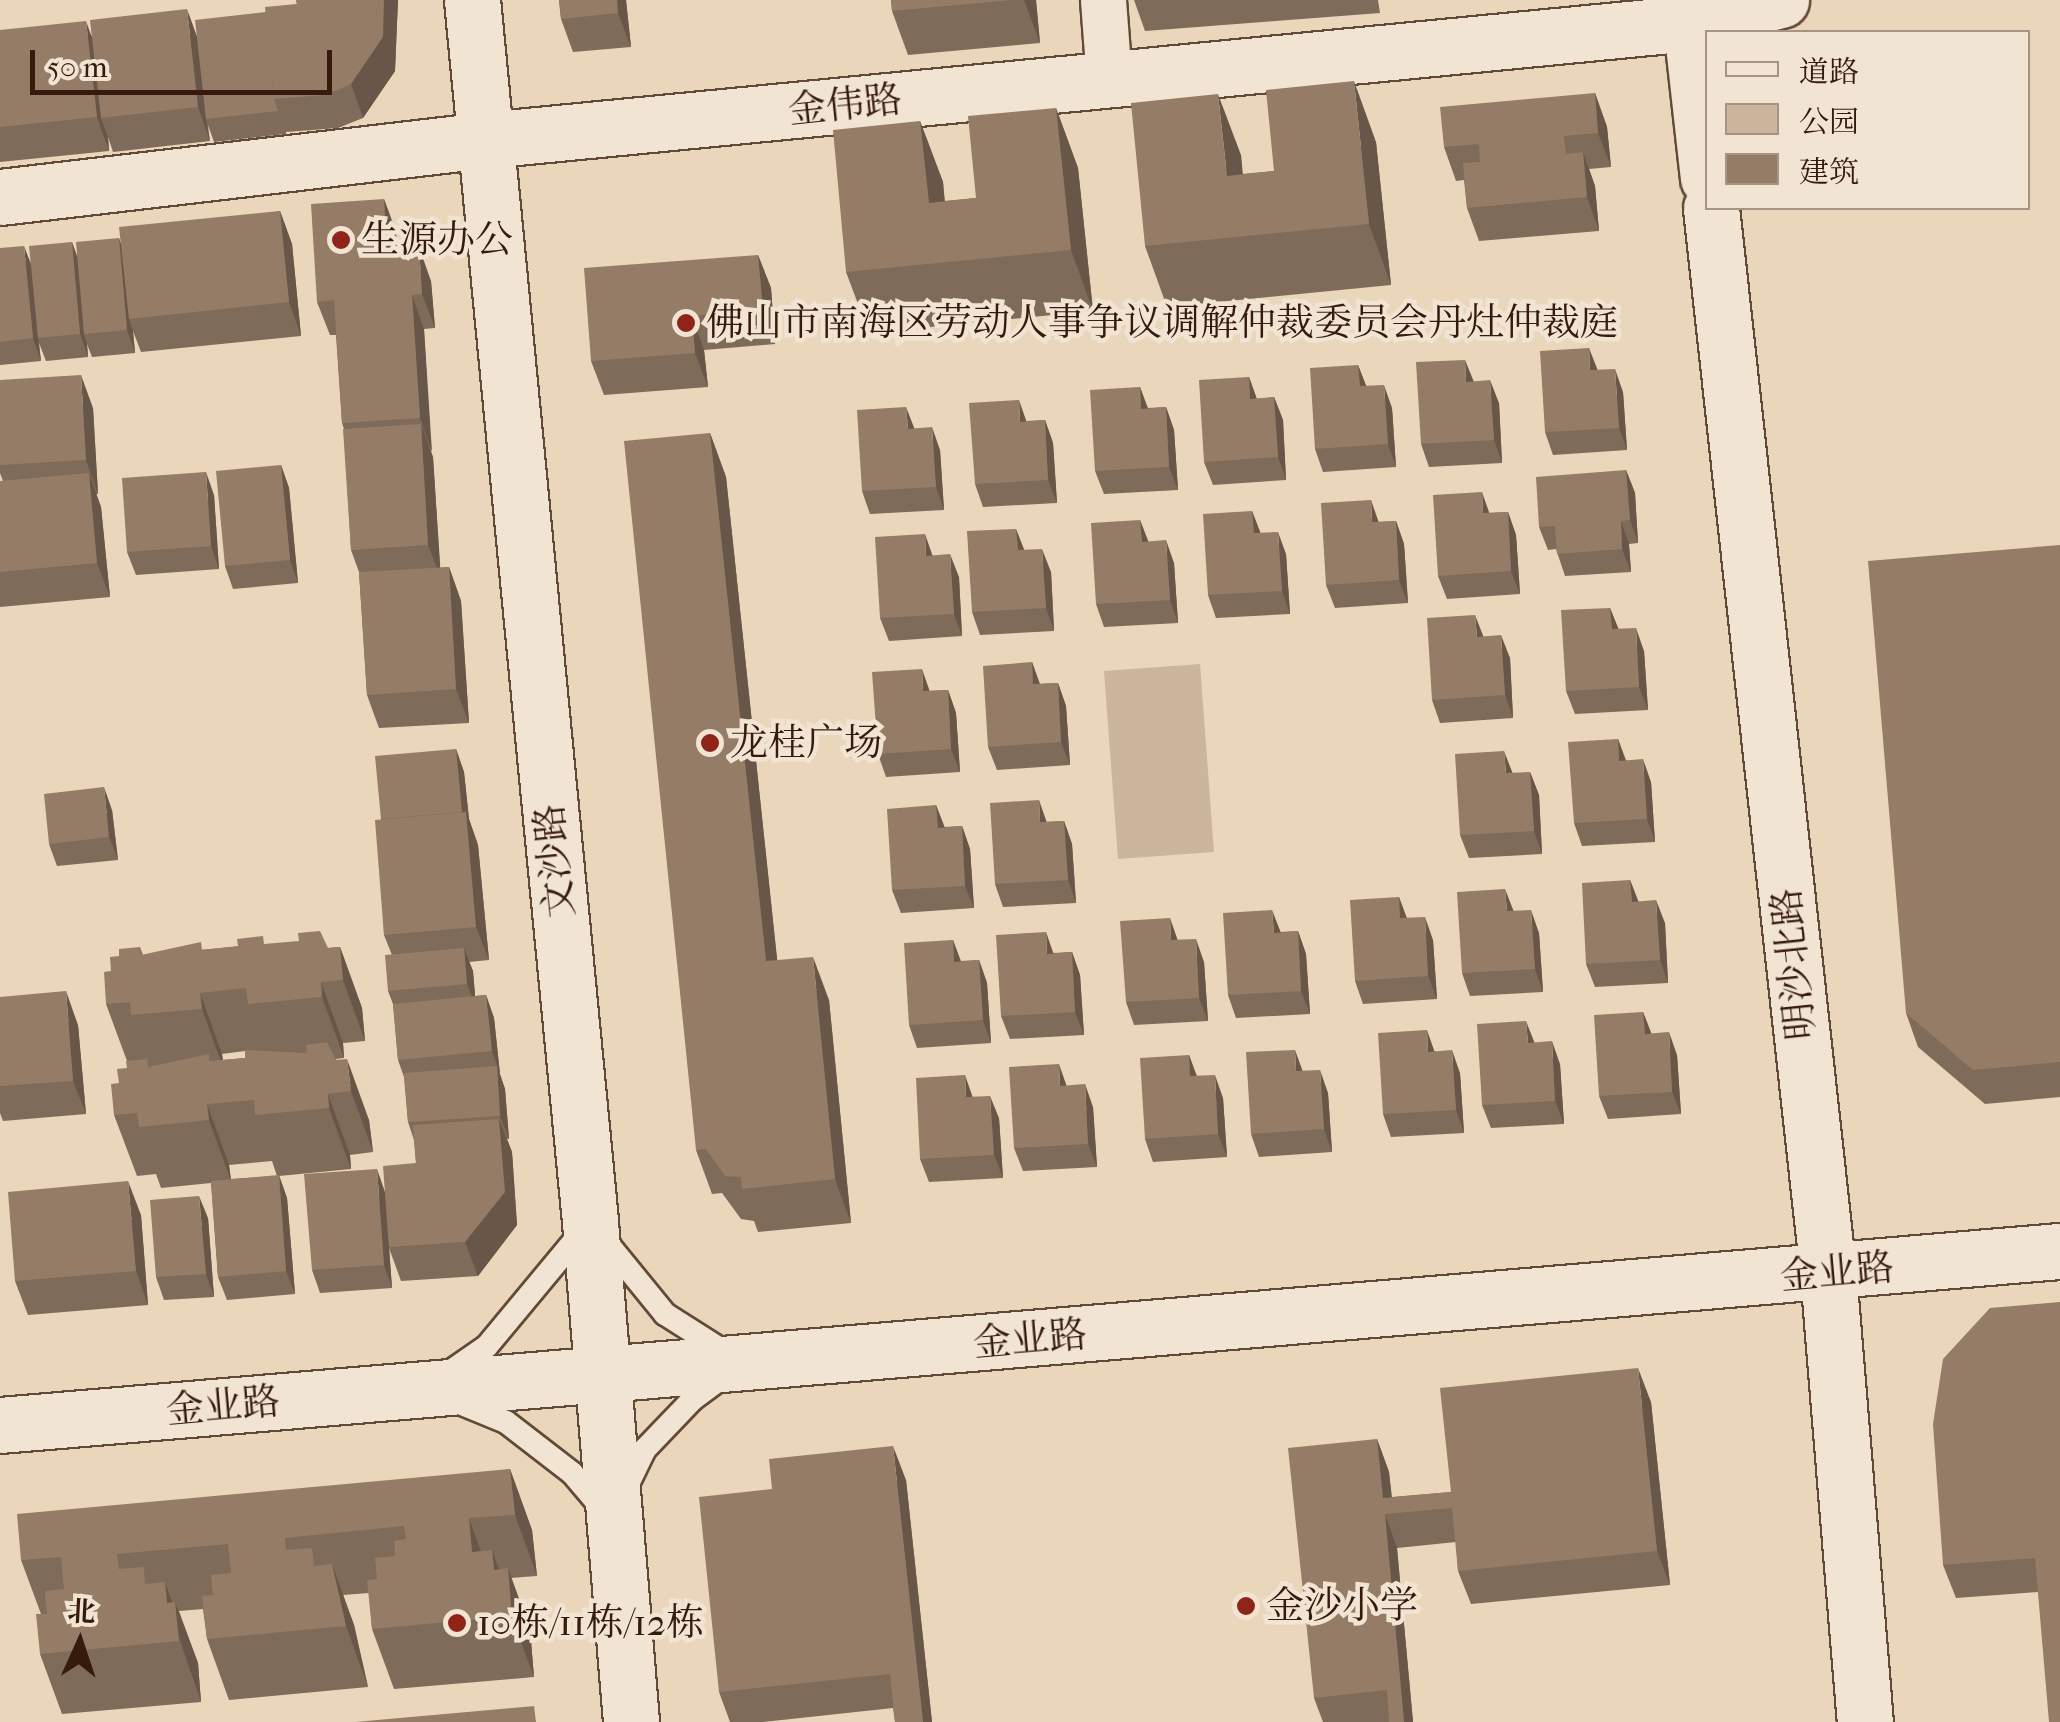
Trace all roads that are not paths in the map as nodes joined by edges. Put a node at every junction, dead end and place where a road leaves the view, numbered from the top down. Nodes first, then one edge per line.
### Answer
1 (472, 0) edge
2 (1103, 0) edge
3 (1781, 0) edge
4 (1689, 12) edge
5 (1109, 80) junction
6 (486, 140) junction
7 (1705, 152) edge
8 (0, 197) edge
9 (1711, 210) edge
10 (590, 1222) junction
11 (2060, 1251) edge
12 (1828, 1273) junction
13 (742, 1363) junction
14 (600, 1376) junction
15 (425, 1390) junction
16 (0, 1425) edge
17 (611, 1519) junction
18 (631, 1722) edge
19 (1865, 1722) edge

1 - 6 street, 文沙路
2 - 5 street
3 - 4 street, 金伟路
4 - 5 street, 金伟路
4 - 7 street
5 - 6 street, 金伟路
6 - 8 street, 金伟路
6 - 10 street, 文沙路
9 - 12 street, 明沙北路
10 - 13 lane
10 - 14 street, 文沙路
10 - 15 lane
11 - 12 street, 金业路
12 - 13 street, 金业路
12 - 19 street, 明沙北路
13 - 14 street, 金业路
13 - 17 lane
14 - 15 street, 金业路
14 - 17 street, 文沙路
15 - 16 street, 金业路
15 - 17 lane
17 - 18 street, 文沙路

